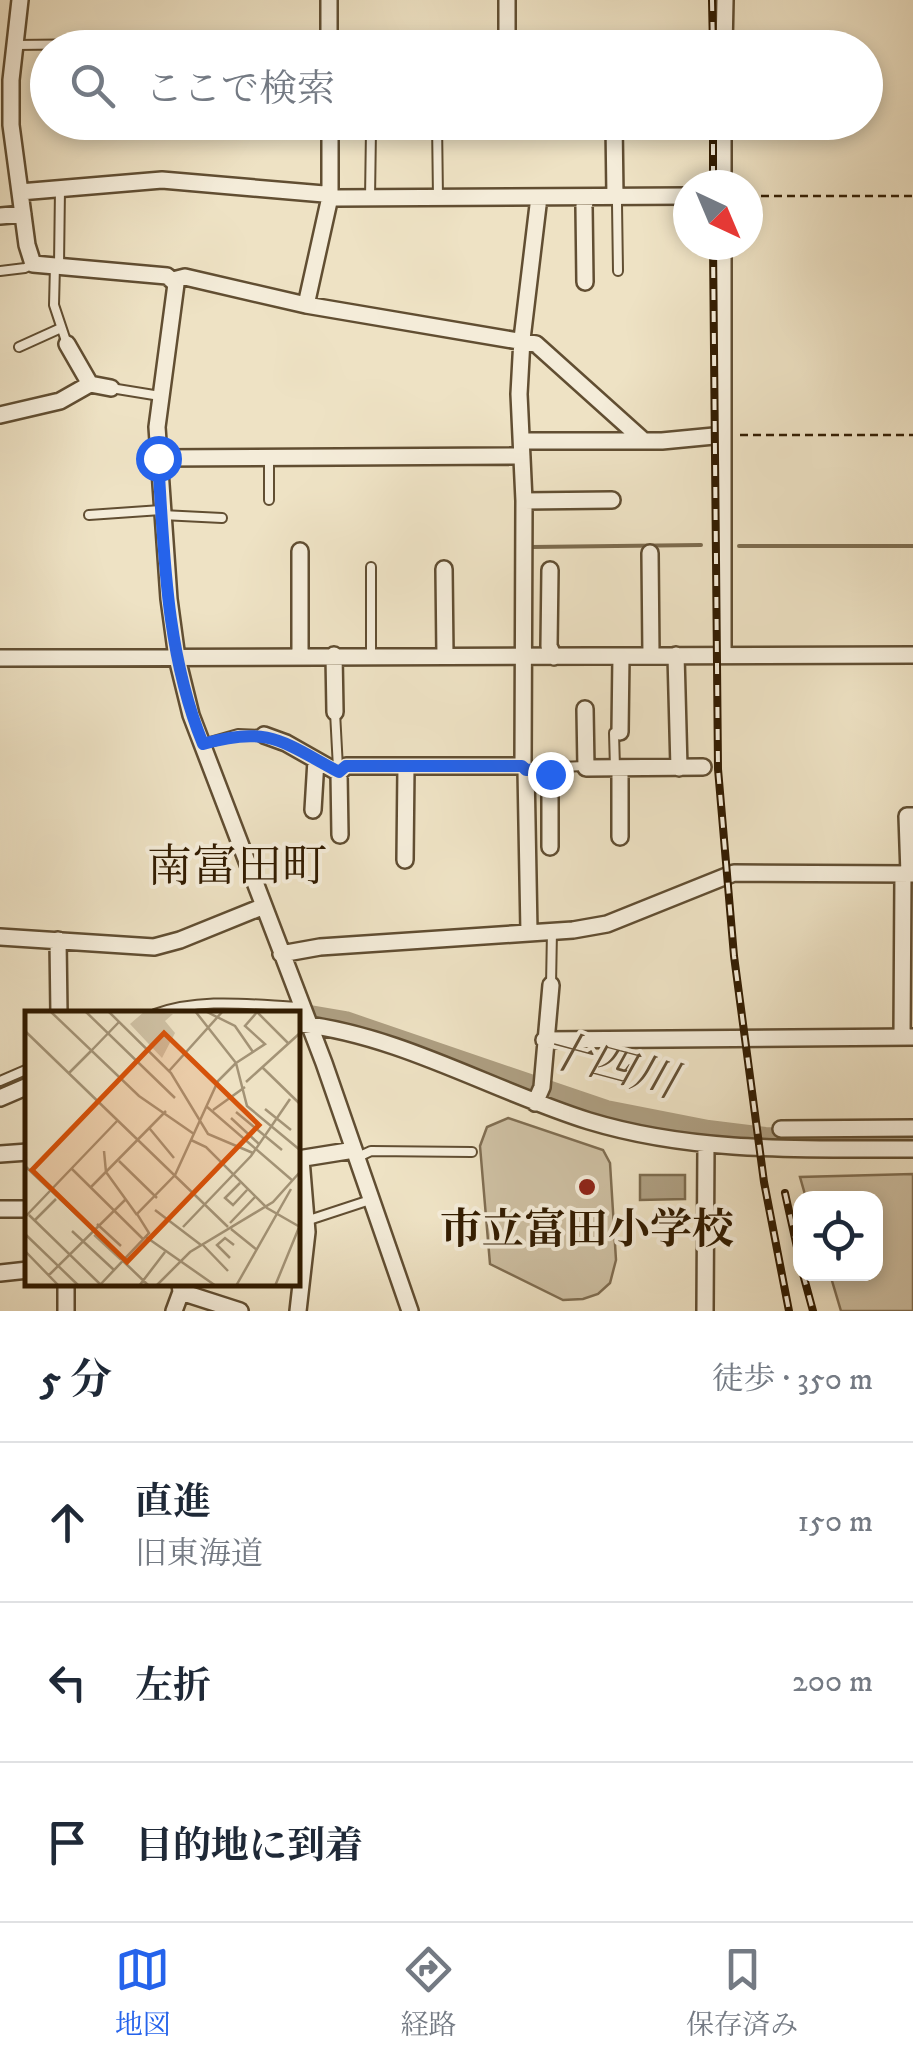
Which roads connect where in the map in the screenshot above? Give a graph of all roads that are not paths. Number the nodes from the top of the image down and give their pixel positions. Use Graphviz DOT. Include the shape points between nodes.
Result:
graph roads {
  1 [pos="20,0"];
  2 [pos="329,0"];
  3 [pos="507,0"];
  4 [pos="725,0"];
  5 [pos="329,30"];
  6 [pos="507,30"];
  7 [pos="724,30"];
  8 [pos="10,42"];
  9 [pos="6,126"];
  10 [pos="330,140"];
  11 [pos="370,140"];
  12 [pos="437,140"];
  13 [pos="615,140"];
  14 [pos="724,140"];
  15 [pos="723,170"];
  16 [pos="60,189"];
  17 [pos="20,192"];
  18 [pos="673,196"];
  19 [pos="330,197"];
  20 [pos="539,197"];
  21 [pos="587,197"];
  22 [pos="617,197"];
  23 [pos="370,198"];
  24 [pos="438,198"];
  25 [pos="23,214"];
  26 [pos="0,216"];
  27 [pos="723,260"];
  28 [pos="33,264"];
  29 [pos="57,265"];
  30 [pos="618,270"];
  31 [pos="0,271"];
  32 [pos="173,280"];
  33 [pos="584,282"];
  34 [pos="306,305"];
  35 [pos="64,336"];
  36 [pos="522,340"];
  37 [pos="20,347"];
  38 [pos="90,384"];
  39 [pos="111,388"];
  40 [pos="160,396"];
  41 [pos="0,414"];
  42 [pos="719,435"];
  43 [pos="644,442"];
  44 [pos="522,448"];
  45 [pos="158,458"];
  46 [pos="269,458"];
  47 [pos="269,500"];
  48 [pos="612,500"];
  49 [pos="524,501"];
  50 [pos="162,512"];
  51 [pos="88,514"];
  52 [pos="222,518"];
  53 [pos="300,551"];
  54 [pos="650,552"];
  55 [pos="370,567"];
  56 [pos="444,569"];
  57 [pos="550,570"];
  58 [pos="723,654"];
  59 [pos="334,655"];
  60 [pos="371,655"];
  61 [pos="651,655"];
  62 [pos="913,655"];
  63 [pos="300,656"];
  64 [pos="445,656"];
  65 [pos="621,656"];
  66 [pos="676,656"];
  67 [pos="523,657"];
  68 [pos="554,657"];
  69 [pos="0,658"];
  70 [pos="176,658"];
  71 [pos="585,709"];
  72 [pos="336,712"];
  73 [pos="620,732"];
  74 [pos="264,736"];
  75 [pos="203,744"];
  76 [pos="316,760"];
  77 [pos="406,766"];
  78 [pos="586,766"];
  79 [pos="704,766"];
  80 [pos="557,767"];
  81 [pos="524,768"];
  82 [pos="618,768"];
  83 [pos="679,768"];
  84 [pos="339,772"];
  85 [pos="313,810"];
  86 [pos="913,816"];
  87 [pos="340,835"];
  88 [pos="620,837"];
  89 [pos="550,847"];
  90 [pos="405,860"];
  91 [pos="908,874"];
  92 [pos="264,906"];
  93 [pos="552,931"];
  94 [pos="529,932"];
  95 [pos="0,937"];
  96 [pos="58,940"];
  97 [pos="281,954"];
  98 [pos="551,984"];
  99 [pos="59,1011"];
  100 [pos="165,1011"];
  101 [pos="259,1011"];
  102 [pos="303,1020"];
  103 [pos="908,1037"];
  104 [pos="544,1040"];
  105 [pos="25,1071"];
  106 [pos="0,1082"];
  107 [pos="25,1087"];
  108 [pos="538,1096"];
  109 [pos="0,1098"];
  110 [pos="913,1128"];
  111 [pos="781,1130"];
  112 [pos="706,1144"];
  113 [pos="913,1149"];
  114 [pos="25,1152"];
  115 [pos="472,1152"];
  116 [pos="356,1153"];
  117 [pos="0,1154"];
  118 [pos="300,1159"];
  119 [pos="300,1168"];
  120 [pos="373,1199"];
  121 [pos="306,1221"];
  122 [pos="25,1270"];
  123 [pos="0,1273"];
  124 [pos="180,1288"];
  125 [pos="174,1311"];
  126 [pos="240,1311"];
  127 [pos="298,1311"];
  128 [pos="410,1311"];
  129 [pos="704,1311"];
  1 -- 8 [label="street"];
  2 -- 5 [label="street"];
  3 -- 6 [label="street"];
  4 -- 7 [label="street"];
  8 -- 9 [label="street"];
  9 -- 17 [label="street"];
  10 -- 19 [label="street"];
  11 -- 23 [label="lane"];
  12 -- 24 [label="lane"];
  13 -- 22 [label="street"];
  14 -- 15 [label="street"];
  16 -- 17 [label="street"];
  16 -- 19 [label="street" via="162,180"];
  16 -- 29 [label="lane"];
  17 -- 25 [label="street"];
  18 -- 22 [label="street"];
  19 -- 23 [label="street"];
  19 -- 34 [label="street"];
  20 -- 21 [label="street"];
  20 -- 24 [label="street"];
  20 -- 36 [label="street"];
  21 -- 22 [label="street"];
  21 -- 33 [label="street"];
  22 -- 30 [label="lane"];
  23 -- 24 [label="street"];
  25 -- 26 [label="street"];
  25 -- 28 [label="street"];
  27 -- 42 [label="street"];
  28 -- 29 [label="street"];
  28 -- 31 [label="lane"];
  29 -- 32 [label="street"];
  29 -- 35 [label="lane" via="54,304"];
  32 -- 34 [label="street" via="185,277"];
  32 -- 40 [label="street"];
  34 -- 36 [label="street"];
  35 -- 37 [label="lane"];
  35 -- 38 [label="street"];
  36 -- 43 [label="street" via="544,349"];
  36 -- 44 [label="street"];
  38 -- 39 [label="street"];
  38 -- 41 [label="street" via="60,401"];
  39 -- 40 [label="lane"];
  40 -- 45 [label="street"];
  42 -- 43 [label="street"];
  42 -- 58 [label="street"];
  43 -- 44 [label="street"];
  44 -- 46 [label="street"];
  44 -- 49 [label="street"];
  45 -- 46 [label="street"];
  45 -- 50 [label="street"];
  46 -- 47 [label="lane"];
  48 -- 49 [label="street"];
  49 -- 67 [label="street"];
  50 -- 51 [label="lane"];
  50 -- 52 [label="lane"];
  50 -- 70 [label="street"];
  53 -- 63 [label="street"];
  54 -- 61 [label="street"];
  55 -- 60 [label="lane"];
  56 -- 64 [label="street"];
  57 -- 68 [label="street"];
  58 -- 62 [label="street"];
  58 -- 66 [label="street"];
  59 -- 60 [label="street"];
  59 -- 63 [label="street"];
  59 -- 72 [label="street"];
  60 -- 64 [label="street"];
  61 -- 65 [label="street"];
  61 -- 66 [label="street"];
  63 -- 70 [label="street"];
  64 -- 67 [label="street"];
  65 -- 68 [label="street"];
  65 -- 73 [label="street"];
  66 -- 83 [label="street"];
  67 -- 68 [label="street"];
  67 -- 81 [label="street"];
  69 -- 70 [label="street"];
  70 -- 75 [label="street"];
  71 -- 78 [label="street"];
  72 -- 84 [label="lane"];
  73 -- 82 [label="lane" via="614,733"];
  74 -- 75 [label="lane" via="238,734"];
  74 -- 76 [label="street"];
  75 -- 92 [label="street"];
  76 -- 84 [label="street"];
  76 -- 85 [label="street"];
  77 -- 81 [label="street"];
  77 -- 84 [label="street" via="346,766"];
  77 -- 90 [label="street"];
  78 -- 80 [label="lane"];
  78 -- 82 [label="street"];
  79 -- 83 [label="street"];
  80 -- 81 [label="street"];
  80 -- 89 [label="street" via="550,774"];
  81 -- 94 [label="street"];
  82 -- 83 [label="street"];
  82 -- 88 [label="street"];
  84 -- 87 [label="street"];
  86 -- 91 [label="street" via="907,816"];
  91 -- 93 [label="street" via="734,873 607,924"];
  91 -- 103 [label="street"];
  92 -- 96 [label="street" via="166,945"];
  92 -- 97 [label="street"];
  93 -- 94 [label="street"];
  93 -- 98 [label="lane"];
  94 -- 97 [label="street"];
  95 -- 96 [label="street"];
  96 -- 99 [label="street"];
  97 -- 102 [label="street"];
  98 -- 104 [label="street"];
  100 -- 101 [label="lane" via="224,1004"];
  102 -- 108 [label="street"];
  102 -- 116 [label="street"];
  103 -- 104 [label="street"];
  104 -- 108 [label="street"];
  105 -- 106 [label="lane"];
  107 -- 109 [label="street"];
  108 -- 112 [label="street" via="612,1127"];
  110 -- 111 [label="street"];
  112 -- 113 [label="street"];
  112 -- 129 [label="street"];
  114 -- 117 [label="street"];
  115 -- 116 [label="lane"];
  116 -- 118 [label="street"];
  116 -- 120 [label="street"];
  119 -- 121 [label="street"];
  120 -- 121 [label="lane"];
  120 -- 128 [label="street"];
  121 -- 127 [label="street"];
  122 -- 123 [label="street"];
  124 -- 125 [label="street"];
  124 -- 126 [label="street"];
}
